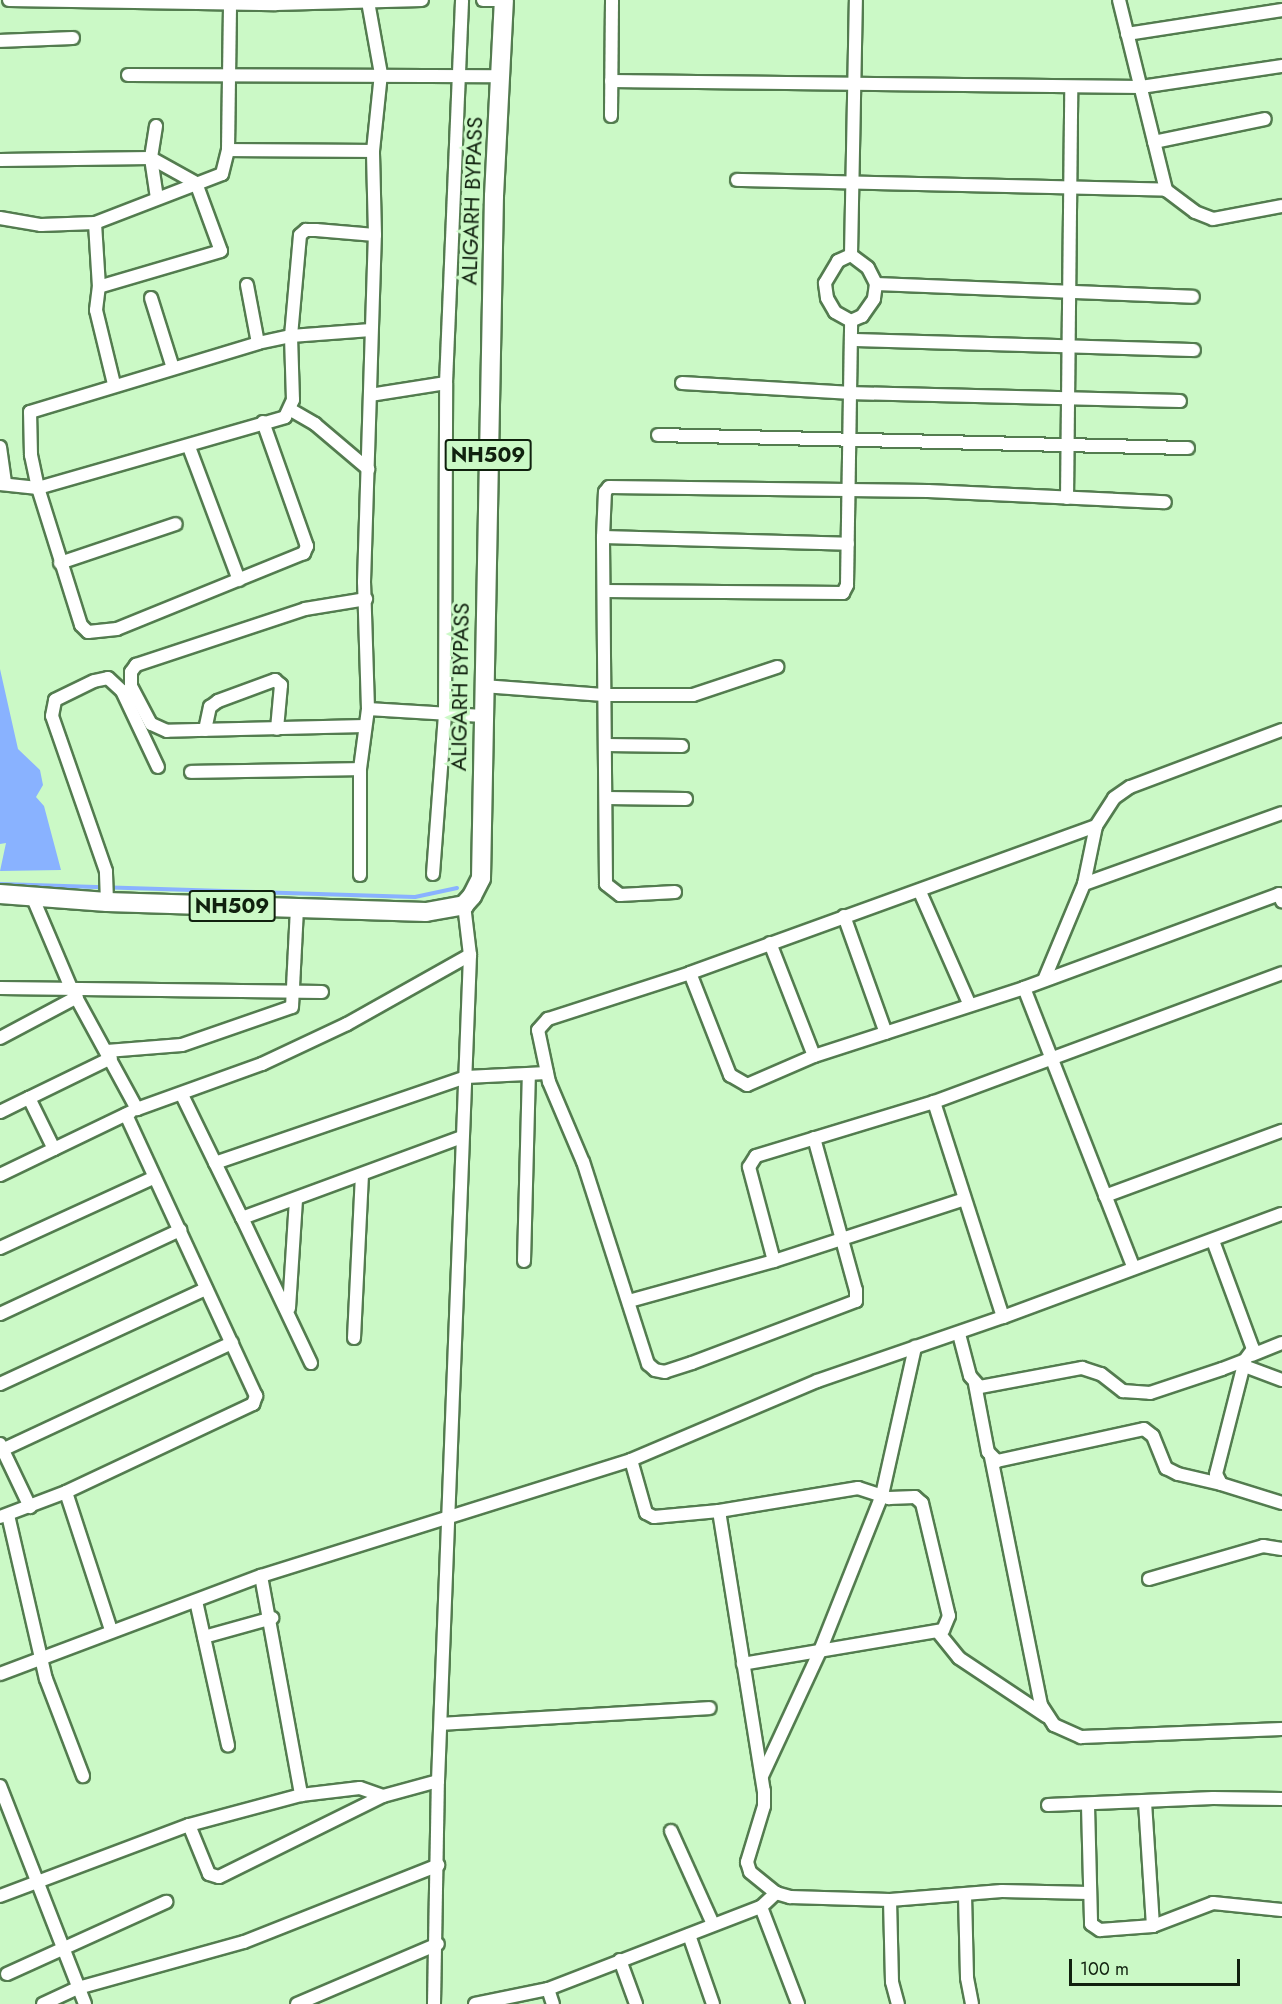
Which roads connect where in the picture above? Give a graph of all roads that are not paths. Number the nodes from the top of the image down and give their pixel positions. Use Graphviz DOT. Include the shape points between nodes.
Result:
graph roads {
  1 [pos="9,0"];
  2 [pos="422,0"];
  3 [pos="462,0"];
  4 [pos="483,0"];
  5 [pos="504,0"];
  6 [pos="612,0"];
  7 [pos="855,0"];
  8 [pos="1119,0"];
  9 [pos="1257,0"];
  10 [pos="230,1"];
  11 [pos="491,1"];
  12 [pos="368,2"];
  13 [pos="1282,10"];
  14 [pos="1256,15"];
  15 [pos="1127,34"];
  16 [pos="73,39"];
  17 [pos="0,41"];
  18 [pos="1282,66"];
  19 [pos="461,73"];
  20 [pos="229,74"];
  21 [pos="381,74"];
  22 [pos="128,75"];
  23 [pos="496,75"];
  24 [pos="610,81"];
  25 [pos="853,83"];
  26 [pos="1141,87"];
  27 [pos="1071,88"];
  28 [pos="611,116"];
  29 [pos="1265,119"];
  30 [pos="156,126"];
  31 [pos="1154,142"];
  32 [pos="228,150"];
  33 [pos="373,151"];
  34 [pos="151,158"];
  35 [pos="0,160"];
  36 [pos="737,180"];
  37 [pos="853,182"];
  38 [pos="196,183"];
  39 [pos="1069,189"];
  40 [pos="1166,190"];
  41 [pos="158,198"];
  42 [pos="1282,206"];
  43 [pos="0,218"];
  44 [pos="95,223"];
  45 [pos="375,235"];
  46 [pos="851,255"];
  47 [pos="247,285"];
  48 [pos="876,285"];
  49 [pos="99,287"];
  50 [pos="1069,294"];
  51 [pos="1193,297"];
  52 [pos="151,298"];
  53 [pos="851,321"];
  54 [pos="371,330"];
  55 [pos="291,336"];
  56 [pos="853,340"];
  57 [pos="258,343"];
  58 [pos="1067,344"];
  59 [pos="1194,350"];
  60 [pos="172,368"];
  61 [pos="682,382"];
  62 [pos="446,383"];
  63 [pos="114,384"];
  64 [pos="848,393"];
  65 [pos="370,395"];
  66 [pos="1066,396"];
  67 [pos="1180,401"];
  68 [pos="291,410"];
  69 [pos="263,422"];
  70 [pos="658,435"];
  71 [pos="849,439"];
  72 [pos="1066,444"];
  73 [pos="0,447"];
  74 [pos="189,447"];
  75 [pos="1188,448"];
  76 [pos="368,469"];
  77 [pos="2,484"];
  78 [pos="38,488"];
  79 [pos="848,491"];
  80 [pos="1067,498"];
  81 [pos="1165,502"];
  82 [pos="176,524"];
  83 [pos="603,537"];
  84 [pos="848,544"];
  85 [pos="60,563"];
  86 [pos="239,580"];
  87 [pos="605,591"];
  88 [pos="366,599"];
  89 [pos="777,667"];
  90 [pos="483,686"];
  91 [pos="604,695"];
  92 [pos="368,709"];
  93 [pos="445,714"];
  94 [pos="477,716"];
  95 [pos="365,726"];
  96 [pos="278,729"];
  97 [pos="205,730"];
  98 [pos="1282,730"];
  99 [pos="606,746"];
  100 [pos="682,746"];
  101 [pos="158,767"];
  102 [pos="360,769"];
  103 [pos="191,772"];
  104 [pos="606,798"];
  105 [pos="686,799"];
  106 [pos="1282,813"];
  107 [pos="1096,826"];
  108 [pos="433,874"];
  109 [pos="360,875"];
  110 [pos="1084,884"];
  111 [pos="675,892"];
  112 [pos="920,892"];
  113 [pos="0,894"];
  114 [pos="32,896"];
  115 [pos="1281,896"];
  116 [pos="108,899"];
  117 [pos="464,904"];
  118 [pos="297,909"];
  119 [pos="844,916"];
  120 [pos="770,943"];
  121 [pos="470,955"];
  122 [pos="690,973"];
  123 [pos="1282,973"];
  124 [pos="1044,981"];
  125 [pos="0,988"];
  126 [pos="1024,988"];
  127 [pos="74,992"];
  128 [pos="296,992"];
  129 [pos="322,992"];
  130 [pos="969,1003"];
  131 [pos="885,1034"];
  132 [pos="0,1038"];
  133 [pos="109,1055"];
  134 [pos="814,1056"];
  135 [pos="1049,1060"];
  136 [pos="548,1073"];
  137 [pos="529,1074"];
  138 [pos="466,1077"];
  139 [pos="182,1095"];
  140 [pos="29,1098"];
  141 [pos="934,1102"];
  142 [pos="137,1109"];
  143 [pos="0,1112"];
  144 [pos="126,1115"];
  145 [pos="1282,1131"];
  146 [pos="462,1137"];
  147 [pos="814,1138"];
  148 [pos="54,1149"];
  149 [pos="215,1163"];
  150 [pos="0,1175"];
  151 [pos="362,1175"];
  152 [pos="155,1177"];
  153 [pos="1106,1196"];
  154 [pos="296,1198"];
  155 [pos="962,1200"];
  156 [pos="1282,1214"];
  157 [pos="242,1218"];
  158 [pos="180,1230"];
  159 [pos="839,1238"];
  160 [pos="1213,1241"];
  161 [pos="0,1248"];
  162 [pos="524,1261"];
  163 [pos="774,1261"];
  164 [pos="1132,1266"];
  165 [pos="206,1289"];
  166 [pos="629,1301"];
  167 [pos="289,1311"];
  168 [pos="0,1314"];
  169 [pos="1002,1317"];
  170 [pos="959,1334"];
  171 [pos="354,1338"];
  172 [pos="232,1343"];
  173 [pos="1282,1343"];
  174 [pos="915,1347"];
  175 [pos="1252,1355"];
  176 [pos="310,1363"];
  177 [pos="1240,1366"];
  178 [pos="1282,1380"];
  179 [pos="0,1384"];
  180 [pos="975,1384"];
  181 [pos="1,1448"];
  182 [pos="991,1457"];
  183 [pos="631,1460"];
  184 [pos="1221,1484"];
  185 [pos="66,1492"];
  186 [pos="882,1495"];
  187 [pos="1282,1503"];
  188 [pos="30,1507"];
  189 [pos="719,1511"];
  190 [pos="4,1516"];
  191 [pos="451,1516"];
  192 [pos="1282,1549"];
  193 [pos="261,1576"];
  194 [pos="1149,1579"];
  195 [pos="196,1601"];
  196 [pos="272,1618"];
  197 [pos="111,1630"];
  198 [pos="938,1632"];
  199 [pos="204,1637"];
  200 [pos="820,1652"];
  201 [pos="42,1656"];
  202 [pos="743,1664"];
  203 [pos="0,1674"];
  204 [pos="710,1708"];
  205 [pos="1046,1716"];
  206 [pos="441,1724"];
  207 [pos="1282,1729"];
  208 [pos="228,1745"];
  209 [pos="83,1776"];
  210 [pos="762,1777"];
  211 [pos="438,1781"];
  212 [pos="0,1786"];
  213 [pos="300,1796"];
  214 [pos="383,1796"];
  215 [pos="1282,1799"];
  216 [pos="1144,1803"];
  217 [pos="1048,1805"];
  218 [pos="1088,1806"];
  219 [pos="189,1825"];
  220 [pos="671,1831"];
  221 [pos="438,1865"];
  222 [pos="38,1884"];
  223 [pos="776,1893"];
  224 [pos="1089,1893"];
  225 [pos="964,1895"];
  226 [pos="0,1896"];
  227 [pos="890,1900"];
  228 [pos="166,1902"];
  229 [pos="761,1906"];
  230 [pos="1282,1910"];
  231 [pos="713,1924"];
  232 [pos="1153,1926"];
  233 [pos="689,1935"];
  234 [pos="438,1944"];
  235 [pos="63,1951"];
  236 [pos="620,1960"];
  237 [pos="7,1974"];
  238 [pos="78,1988"];
  239 [pos="548,1989"];
  240 [pos="43,2004"];
  241 [pos="85,2004"];
  242 [pos="297,2004"];
  243 [pos="434,2004"];
  244 [pos="475,2004"];
  245 [pos="553,2004"];
  246 [pos="636,2004"];
  247 [pos="713,2004"];
  248 [pos="798,2004"];
  249 [pos="898,2004"];
  250 [pos="972,2004"];
  1 -- 10 [label="street"];
  2 -- 12 [label="street"];
  3 -- 19 [label="street"];
  4 -- 11 [label="street"];
  5 -- 11 [label="street"];
  5 -- 23 [label="highway, ALIGARH BYPASS / NH509"];
  6 -- 24 [label="street"];
  7 -- 25 [label="street"];
  8 -- 15 [label="street"];
  9 -- 14 [label="street"];
  10 -- 12 [label="street"];
  10 -- 20 [label="street"];
  12 -- 21 [label="street"];
  13 -- 14 [label="street"];
  14 -- 15 [label="street"];
  15 -- 26 [label="street"];
  16 -- 17 [label="street"];
  18 -- 26 [label="street"];
  19 -- 21 [label="street"];
  19 -- 23 [label="street"];
  19 -- 62 [label="street"];
  20 -- 21 [label="street"];
  20 -- 22 [label="street"];
  20 -- 32 [label="street"];
  21 -- 33 [label="street"];
  23 -- 90 [label="highway, ALIGARH BYPASS / NH509"];
  24 -- 25 [label="street"];
  24 -- 28 [label="street"];
  25 -- 27 [label="street"];
  25 -- 37 [label="street"];
  26 -- 27 [label="street"];
  26 -- 31 [label="street"];
  27 -- 39 [label="street"];
  29 -- 31 [label="street"];
  30 -- 34 [label="street"];
  31 -- 40 [label="street"];
  32 -- 33 [label="street"];
  32 -- 38 [label="street" via="222,174"];
  33 -- 45 [label="street"];
  34 -- 35 [label="street"];
  34 -- 38 [label="street"];
  34 -- 41 [label="street"];
  36 -- 37 [label="street"];
  37 -- 39 [label="street"];
  37 -- 46 [label="street"];
  38 -- 41 [label="street"];
  38 -- 49 [label="street" via="220,251"];
  39 -- 40 [label="street"];
  39 -- 50 [label="street"];
  40 -- 42 [label="street" via="1195,212 1213,219"];
  41 -- 44 [label="street"];
  43 -- 44 [label="street" via="41,225"];
  44 -- 49 [label="street"];
  45 -- 54 [label="street"];
  45 -- 55 [label="street" via="306,230 300,235"];
  46 -- 48 [label="street" via="868,268"];
  46 -- 53 [label="street" via="838,261 825,283 835,312"];
  47 -- 57 [label="street"];
  48 -- 50 [label="street"];
  48 -- 53 [label="street" via="874,299 862,316"];
  49 -- 63 [label="street" via="96,310"];
  50 -- 51 [label="street"];
  50 -- 58 [label="street"];
  52 -- 60 [label="street"];
  53 -- 56 [label="street"];
  54 -- 55 [label="street"];
  54 -- 65 [label="street"];
  55 -- 57 [label="street"];
  55 -- 68 [label="street"];
  56 -- 58 [label="street"];
  56 -- 64 [label="street"];
  57 -- 60 [label="street"];
  58 -- 59 [label="street"];
  58 -- 66 [label="street"];
  60 -- 63 [label="street"];
  61 -- 64 [label="street"];
  62 -- 65 [label="street"];
  62 -- 93 [label="street"];
  63 -- 78 [label="street" via="30,412 31,455"];
  64 -- 66 [label="street"];
  64 -- 71 [label="street"];
  65 -- 76 [label="street"];
  66 -- 67 [label="street"];
  66 -- 72 [label="street"];
  68 -- 69 [label="street" via="285,417"];
  68 -- 76 [label="street" via="315,424"];
  69 -- 74 [label="street"];
  69 -- 86 [label="street" via="307,546 299,557"];
  70 -- 71 [label="street"];
  71 -- 72 [label="street"];
  71 -- 79 [label="street"];
  72 -- 75 [label="street"];
  72 -- 80 [label="street"];
  73 -- 77 [label="street"];
  74 -- 78 [label="street"];
  74 -- 86 [label="street"];
  76 -- 88 [label="street"];
  77 -- 78 [label="street"];
  78 -- 85 [label="street"];
  79 -- 80 [label="street"];
  79 -- 83 [label="street" via="613,485 605,492"];
  79 -- 84 [label="street"];
  80 -- 81 [label="street"];
  82 -- 85 [label="street"];
  83 -- 84 [label="street"];
  83 -- 87 [label="street"];
  84 -- 87 [label="street" via="847,585 835,595"];
  85 -- 86 [label="street" via="81,625 88,633 117,629"];
  87 -- 91 [label="street"];
  88 -- 92 [label="street"];
  88 -- 97 [label="street" via="305,609 136,665 131,672 131,686 151,724 167,731"];
  89 -- 91 [label="street" via="693,695"];
  90 -- 91 [label="street"];
  90 -- 94 [label="highway, ALIGARH BYPASS / NH509"];
  91 -- 99 [label="street"];
  92 -- 93 [label="street"];
  92 -- 95 [label="street"];
  93 -- 94 [label="street"];
  93 -- 108 [label="street"];
  94 -- 117 [label="highway, ALIGARH BYPASS / NH509" via="481,878"];
  95 -- 96 [label="street"];
  95 -- 102 [label="street"];
  96 -- 97 [label="street"];
  96 -- 97 [label="street" via="281,686 275,680 218,701 210,707"];
  98 -- 107 [label="street" via="1130,788 1114,798"];
  99 -- 100 [label="street"];
  99 -- 104 [label="street"];
  101 -- 116 [label="street" via="123,691 108,678 55,700 52,716 108,880"];
  102 -- 103 [label="street"];
  102 -- 109 [label="street"];
  104 -- 105 [label="street"];
  104 -- 111 [label="street" via="606,884 611,891 620,895"];
  106 -- 110 [label="street"];
  107 -- 110 [label="street"];
  107 -- 112 [label="street" via="997,859"];
  110 -- 124 [label="street"];
  112 -- 119 [label="street"];
  112 -- 130 [label="street"];
  113 -- 114 [label="highway, NH509"];
  114 -- 116 [label="highway, NH509"];
  114 -- 127 [label="street"];
  115 -- 124 [label="street"];
  116 -- 118 [label="highway, NH509"];
  117 -- 118 [label="highway, NH509" via="426,912"];
  117 -- 121 [label="street"];
  118 -- 128 [label="street"];
  119 -- 120 [label="street"];
  119 -- 131 [label="street"];
  120 -- 122 [label="street"];
  120 -- 134 [label="street"];
  121 -- 138 [label="street"];
  121 -- 139 [label="street" via="347,1024"];
  122 -- 134 [label="street" via="730,1075 740,1084"];
  122 -- 136 [label="street" via="543,1023 538,1030"];
  123 -- 135 [label="street"];
  124 -- 126 [label="street"];
  125 -- 127 [label="street"];
  126 -- 130 [label="street"];
  126 -- 135 [label="street"];
  127 -- 128 [label="street"];
  127 -- 132 [label="street"];
  127 -- 133 [label="street"];
  128 -- 129 [label="street"];
  128 -- 133 [label="street" via="292,1007 182,1046"];
  130 -- 131 [label="street"];
  131 -- 134 [label="street"];
  133 -- 140 [label="street"];
  133 -- 142 [label="street"];
  135 -- 141 [label="street"];
  135 -- 153 [label="street"];
  136 -- 137 [label="street"];
  136 -- 166 [label="street" via="583,1162"];
  137 -- 138 [label="street"];
  137 -- 162 [label="street"];
  138 -- 146 [label="street"];
  138 -- 149 [label="street"];
  139 -- 142 [label="street"];
  139 -- 149 [label="street"];
  140 -- 143 [label="street"];
  140 -- 148 [label="street"];
  141 -- 147 [label="street"];
  141 -- 155 [label="street"];
  142 -- 144 [label="street"];
  144 -- 148 [label="street"];
  144 -- 152 [label="street"];
  145 -- 153 [label="street"];
  146 -- 151 [label="street"];
  146 -- 191 [label="street"];
  147 -- 159 [label="street"];
  147 -- 163 [label="street" via="756,1156 750,1164"];
  148 -- 150 [label="street"];
  149 -- 157 [label="street"];
  151 -- 154 [label="street"];
  151 -- 171 [label="street"];
  152 -- 158 [label="street"];
  152 -- 161 [label="street"];
  153 -- 164 [label="street"];
  154 -- 157 [label="street"];
  154 -- 167 [label="street"];
  155 -- 159 [label="street"];
  155 -- 169 [label="street"];
  156 -- 160 [label="street"];
  157 -- 167 [label="street"];
  158 -- 165 [label="street"];
  158 -- 168 [label="street"];
  159 -- 163 [label="street"];
  159 -- 166 [label="street" via="856,1290 856,1300 850,1305 665,1371 655,1371 648,1364"];
  160 -- 164 [label="street"];
  160 -- 175 [label="street" via="1252,1345"];
  163 -- 166 [label="street"];
  164 -- 169 [label="street"];
  165 -- 172 [label="street"];
  165 -- 179 [label="street"];
  167 -- 176 [label="street"];
  169 -- 170 [label="street"];
  170 -- 174 [label="street"];
  170 -- 180 [label="street"];
  172 -- 181 [label="street"];
  172 -- 185 [label="street" via="256,1396 253,1404"];
  173 -- 175 [label="street"];
  174 -- 183 [label="street" via="817,1381"];
  174 -- 186 [label="street"];
  175 -- 177 [label="street"];
  177 -- 178 [label="street"];
  177 -- 180 [label="street" via="1150,1393 1123,1391 1101,1374 1082,1368 988,1388"];
  177 -- 184 [label="street" via="1216,1474"];
  180 -- 182 [label="street"];
  181 -- 188 [label="street"];
  182 -- 184 [label="street" via="1004,1461 1144,1429 1153,1436 1166,1468"];
  182 -- 205 [label="street"];
  183 -- 189 [label="street" via="650,1516"];
  183 -- 191 [label="street"];
  184 -- 187 [label="street"];
  185 -- 188 [label="street"];
  185 -- 197 [label="street"];
  186 -- 189 [label="street" via="858,1488"];
  186 -- 198 [label="street" via="911,1496 922,1503 949,1616 946,1627"];
  186 -- 200 [label="street"];
  188 -- 190 [label="street"];
  189 -- 202 [label="street"];
  190 -- 201 [label="street"];
  191 -- 193 [label="street"];
  191 -- 206 [label="street"];
  192 -- 194 [label="street" via="1263,1546"];
  193 -- 195 [label="street"];
  193 -- 196 [label="street"];
  195 -- 197 [label="street"];
  195 -- 199 [label="street"];
  196 -- 199 [label="street"];
  196 -- 213 [label="street"];
  197 -- 201 [label="street"];
  198 -- 200 [label="street"];
  198 -- 205 [label="street" via="959,1658"];
  199 -- 208 [label="street"];
  200 -- 202 [label="street"];
  200 -- 210 [label="street"];
  201 -- 203 [label="street"];
  201 -- 209 [label="street" via="46,1678"];
  202 -- 210 [label="street"];
  204 -- 206 [label="street"];
  205 -- 207 [label="street" via="1054,1725 1081,1737"];
  206 -- 211 [label="street"];
  210 -- 223 [label="street" via="764,1806 747,1862 750,1872"];
  211 -- 214 [label="street"];
  211 -- 221 [label="street"];
  212 -- 222 [label="street"];
  213 -- 214 [label="street" via="360,1788"];
  213 -- 219 [label="street"];
  214 -- 219 [label="street" via="219,1876 209,1874"];
  215 -- 216 [label="street"];
  216 -- 218 [label="street"];
  216 -- 232 [label="street"];
  217 -- 218 [label="street"];
  218 -- 224 [label="street"];
  219 -- 222 [label="street"];
  220 -- 231 [label="street"];
  221 -- 234 [label="street"];
  221 -- 238 [label="street" via="244,1942"];
  222 -- 226 [label="street"];
  222 -- 235 [label="street"];
  223 -- 227 [label="street"];
  223 -- 229 [label="street"];
  224 -- 225 [label="street"];
  224 -- 232 [label="street" via="1094,1927"];
  225 -- 227 [label="street"];
  225 -- 250 [label="street" via="967,1978"];
  227 -- 249 [label="street" via="892,1982"];
  228 -- 235 [label="street"];
  229 -- 231 [label="street"];
  229 -- 248 [label="street"];
  230 -- 232 [label="street" via="1213,1903"];
  231 -- 233 [label="street"];
  233 -- 236 [label="street"];
  233 -- 247 [label="street"];
  234 -- 242 [label="street"];
  234 -- 243 [label="street"];
  235 -- 237 [label="street"];
  235 -- 238 [label="street"];
  236 -- 239 [label="street"];
  236 -- 246 [label="street"];
  238 -- 240 [label="street"];
  238 -- 241 [label="street"];
  239 -- 244 [label="street"];
  239 -- 245 [label="street"];
}
